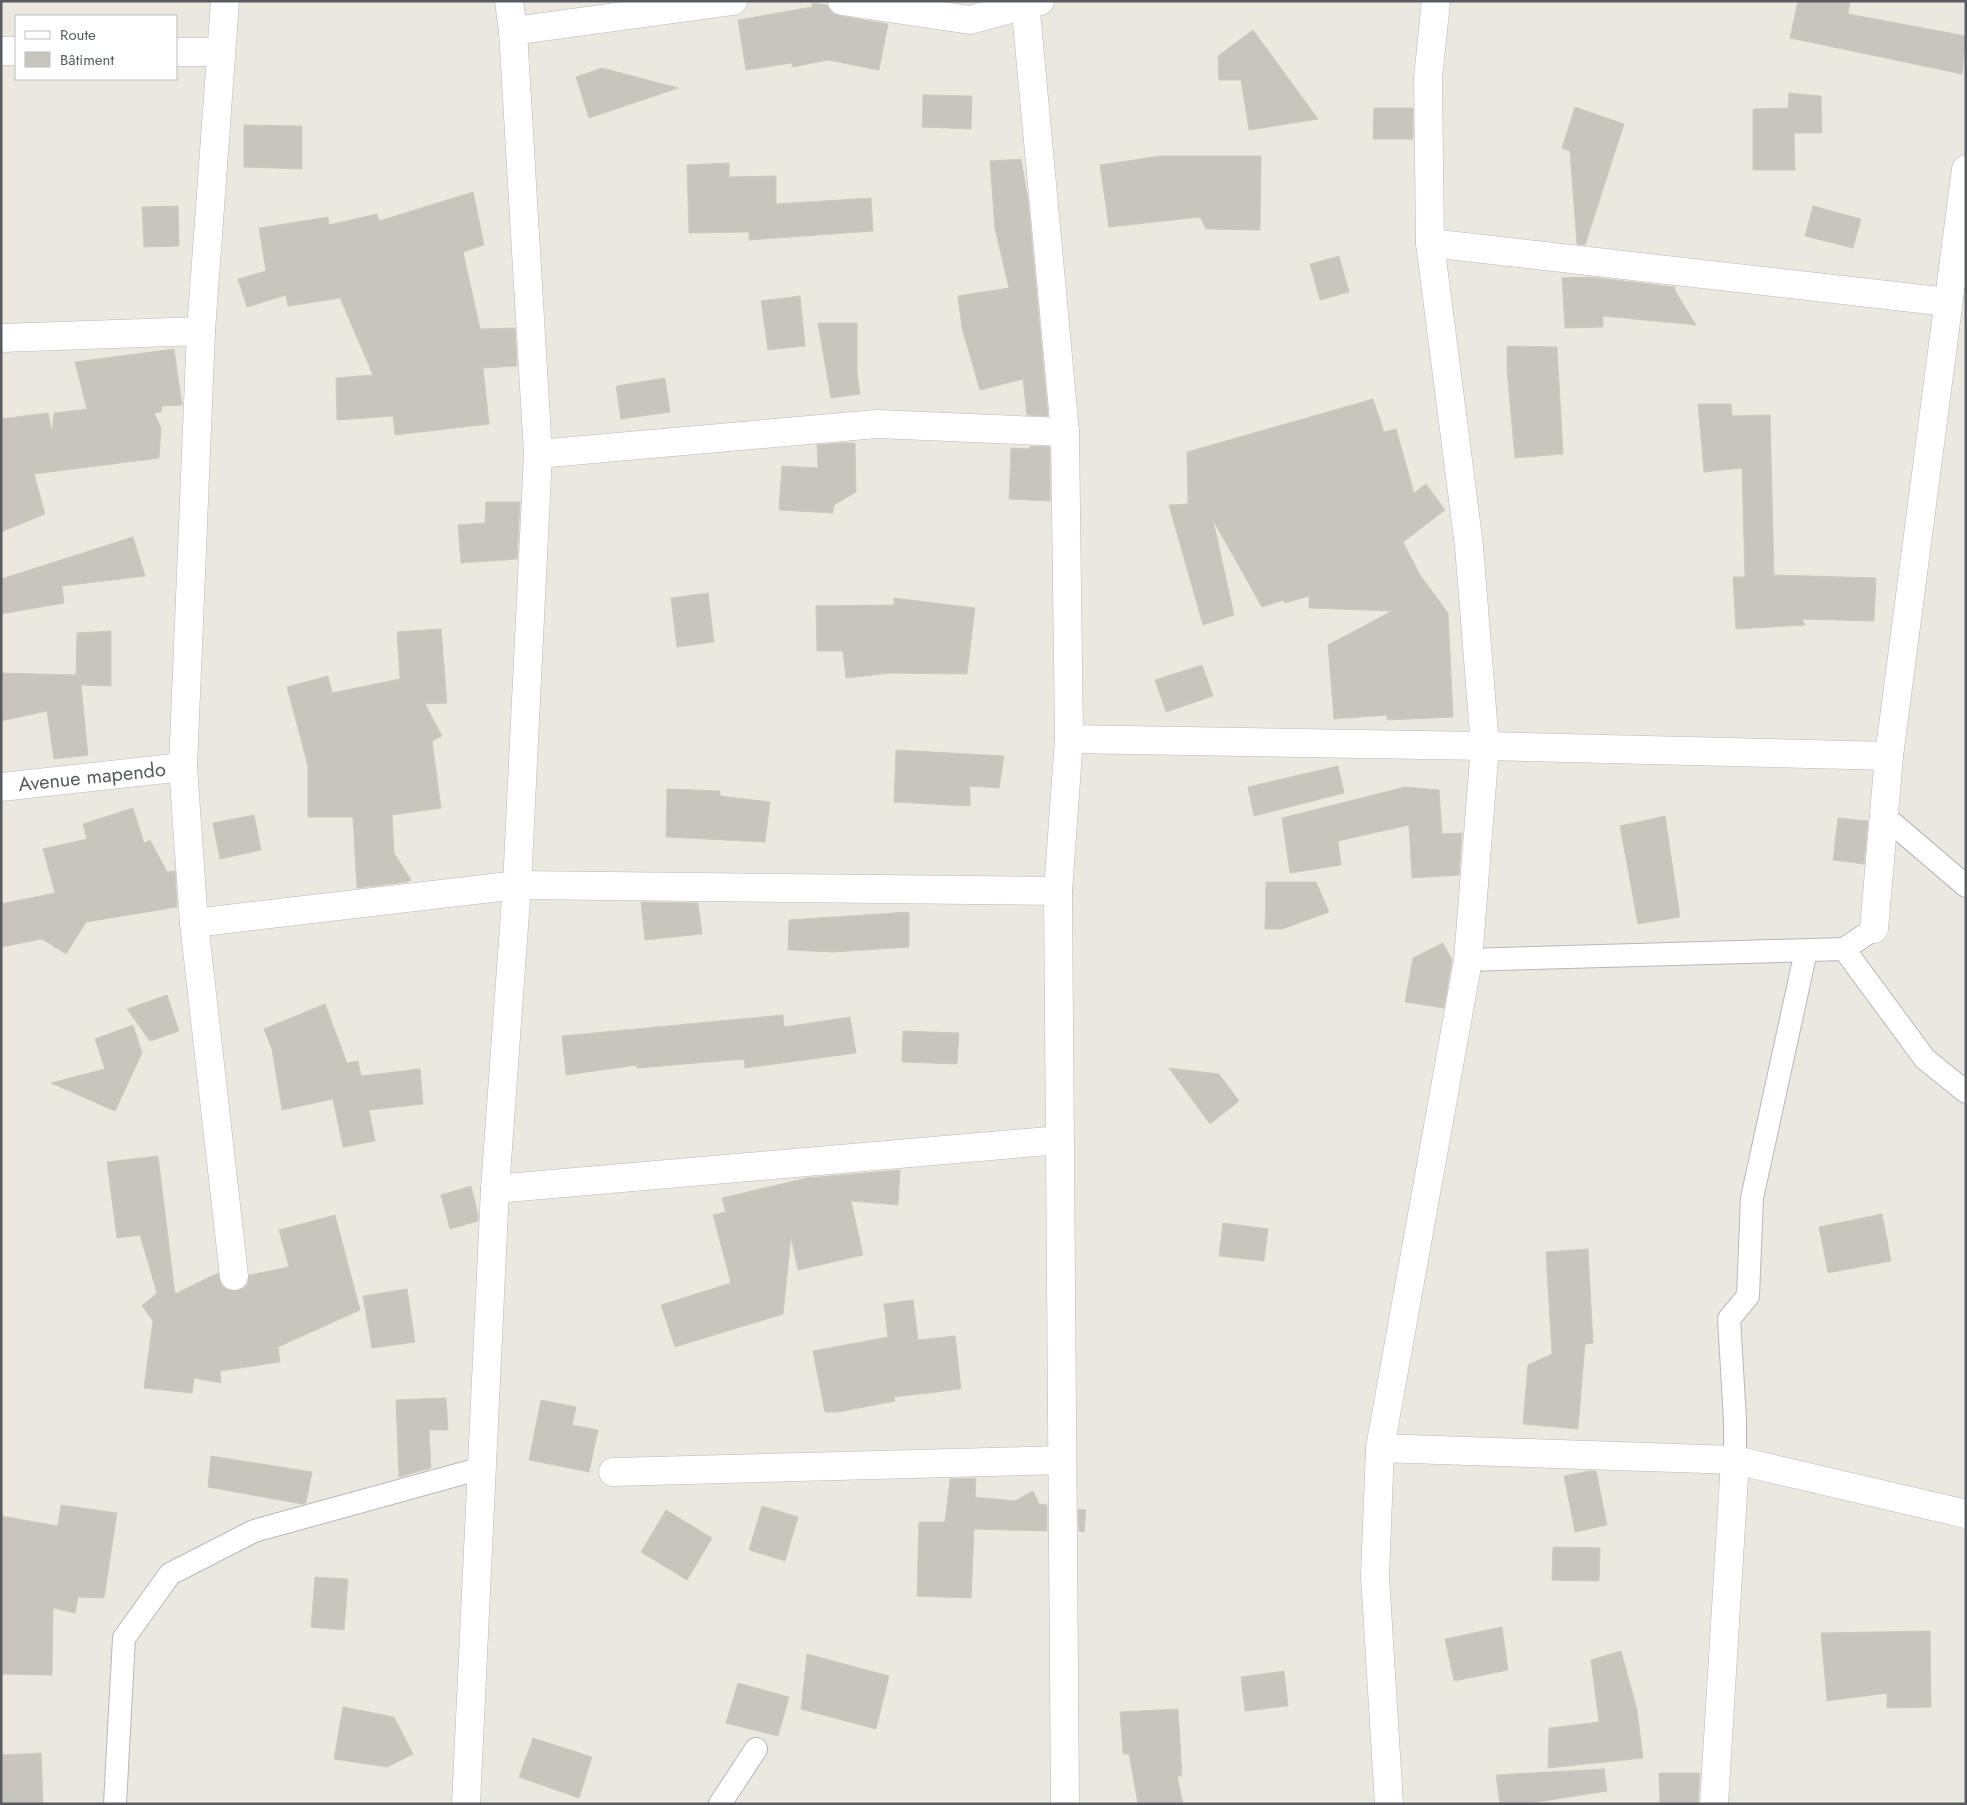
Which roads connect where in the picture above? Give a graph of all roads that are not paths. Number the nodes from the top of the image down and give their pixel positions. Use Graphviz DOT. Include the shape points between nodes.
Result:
graph roads {
  1 [pos="224,1"];
  2 [pos="509,1"];
  3 [pos="733,1"];
  4 [pos="842,1"];
  5 [pos="1436,1"];
  6 [pos="1030,2"];
  7 [pos="639,8"];
  8 [pos="513,31"];
  9 [pos="1,51"];
  10 [pos="15,51"];
  11 [pos="178,52"];
  12 [pos="220,52"];
  13 [pos="1966,169"];
  14 [pos="1430,243"];
  15 [pos="1948,302"];
  16 [pos="201,331"];
  17 [pos="1,338"];
  18 [pos="1065,432"];
  19 [pos="538,454"];
  20 [pos="1069,739"];
  21 [pos="1485,746"];
  22 [pos="1889,756"];
  23 [pos="183,767"];
  24 [pos="1,787"];
  25 [pos="1884,816"];
  26 [pos="517,884"];
  27 [pos="1966,886"];
  28 [pos="1058,891"];
  29 [pos="194,923"];
  30 [pos="1874,928"];
  31 [pos="1844,950"];
  32 [pos="1806,951"];
  33 [pos="1468,960"];
  34 [pos="1966,1092"];
  35 [pos="1060,1140"];
  36 [pos="495,1189"];
  37 [pos="234,1276"];
  38 [pos="1380,1448"];
  39 [pos="1062,1460"];
  40 [pos="1735,1460"];
  41 [pos="482,1468"];
  42 [pos="613,1472"];
  43 [pos="1966,1514"];
  44 [pos="756,1749"];
  45 [pos="115,1804"];
  46 [pos="466,1804"];
  47 [pos="720,1804"];
  48 [pos="1065,1804"];
  49 [pos="1389,1804"];
  50 [pos="1714,1804"];
  1 -- 12 [label="street"];
  2 -- 8 [label="street"];
  3 -- 7 [label="street"];
  4 -- 6 [label="street" via="970,20"];
  5 -- 14 [label="street" via="1428,78"];
  6 -- 18 [label="street"];
  7 -- 8 [label="street"];
  8 -- 19 [label="street"];
  9 -- 10 [label="street"];
  11 -- 12 [label="street"];
  12 -- 16 [label="street"];
  13 -- 15 [label="street"];
  14 -- 15 [label="street"];
  14 -- 21 [label="street" via="1469,546"];
  15 -- 22 [label="street"];
  16 -- 17 [label="street"];
  16 -- 23 [label="street"];
  18 -- 19 [label="street" via="877,424"];
  18 -- 20 [label="street"];
  19 -- 26 [label="street"];
  20 -- 21 [label="street"];
  20 -- 28 [label="street"];
  21 -- 22 [label="street"];
  21 -- 33 [label="street"];
  22 -- 25 [label="street"];
  23 -- 24 [label="street, Avenue mapendo"];
  23 -- 29 [label="street"];
  25 -- 27 [label="lane"];
  25 -- 30 [label="street"];
  26 -- 28 [label="street"];
  26 -- 29 [label="street"];
  26 -- 36 [label="street"];
  28 -- 35 [label="street"];
  29 -- 37 [label="street"];
  30 -- 31 [label="lane"];
  31 -- 32 [label="lane"];
  31 -- 34 [label="lane" via="1925,1059"];
  32 -- 33 [label="lane"];
  32 -- 40 [label="lane" via="1752,1198 1748,1296 1729,1319"];
  33 -- 38 [label="street"];
  35 -- 36 [label="street"];
  35 -- 39 [label="street"];
  36 -- 41 [label="street"];
  38 -- 40 [label="street"];
  38 -- 49 [label="street" via="1376,1576"];
  39 -- 42 [label="street"];
  39 -- 48 [label="street"];
  40 -- 43 [label="street"];
  40 -- 50 [label="street"];
  41 -- 45 [label="lane" via="254,1531 170,1574 124,1638"];
  41 -- 46 [label="street"];
  44 -- 47 [label="lane"];
}
